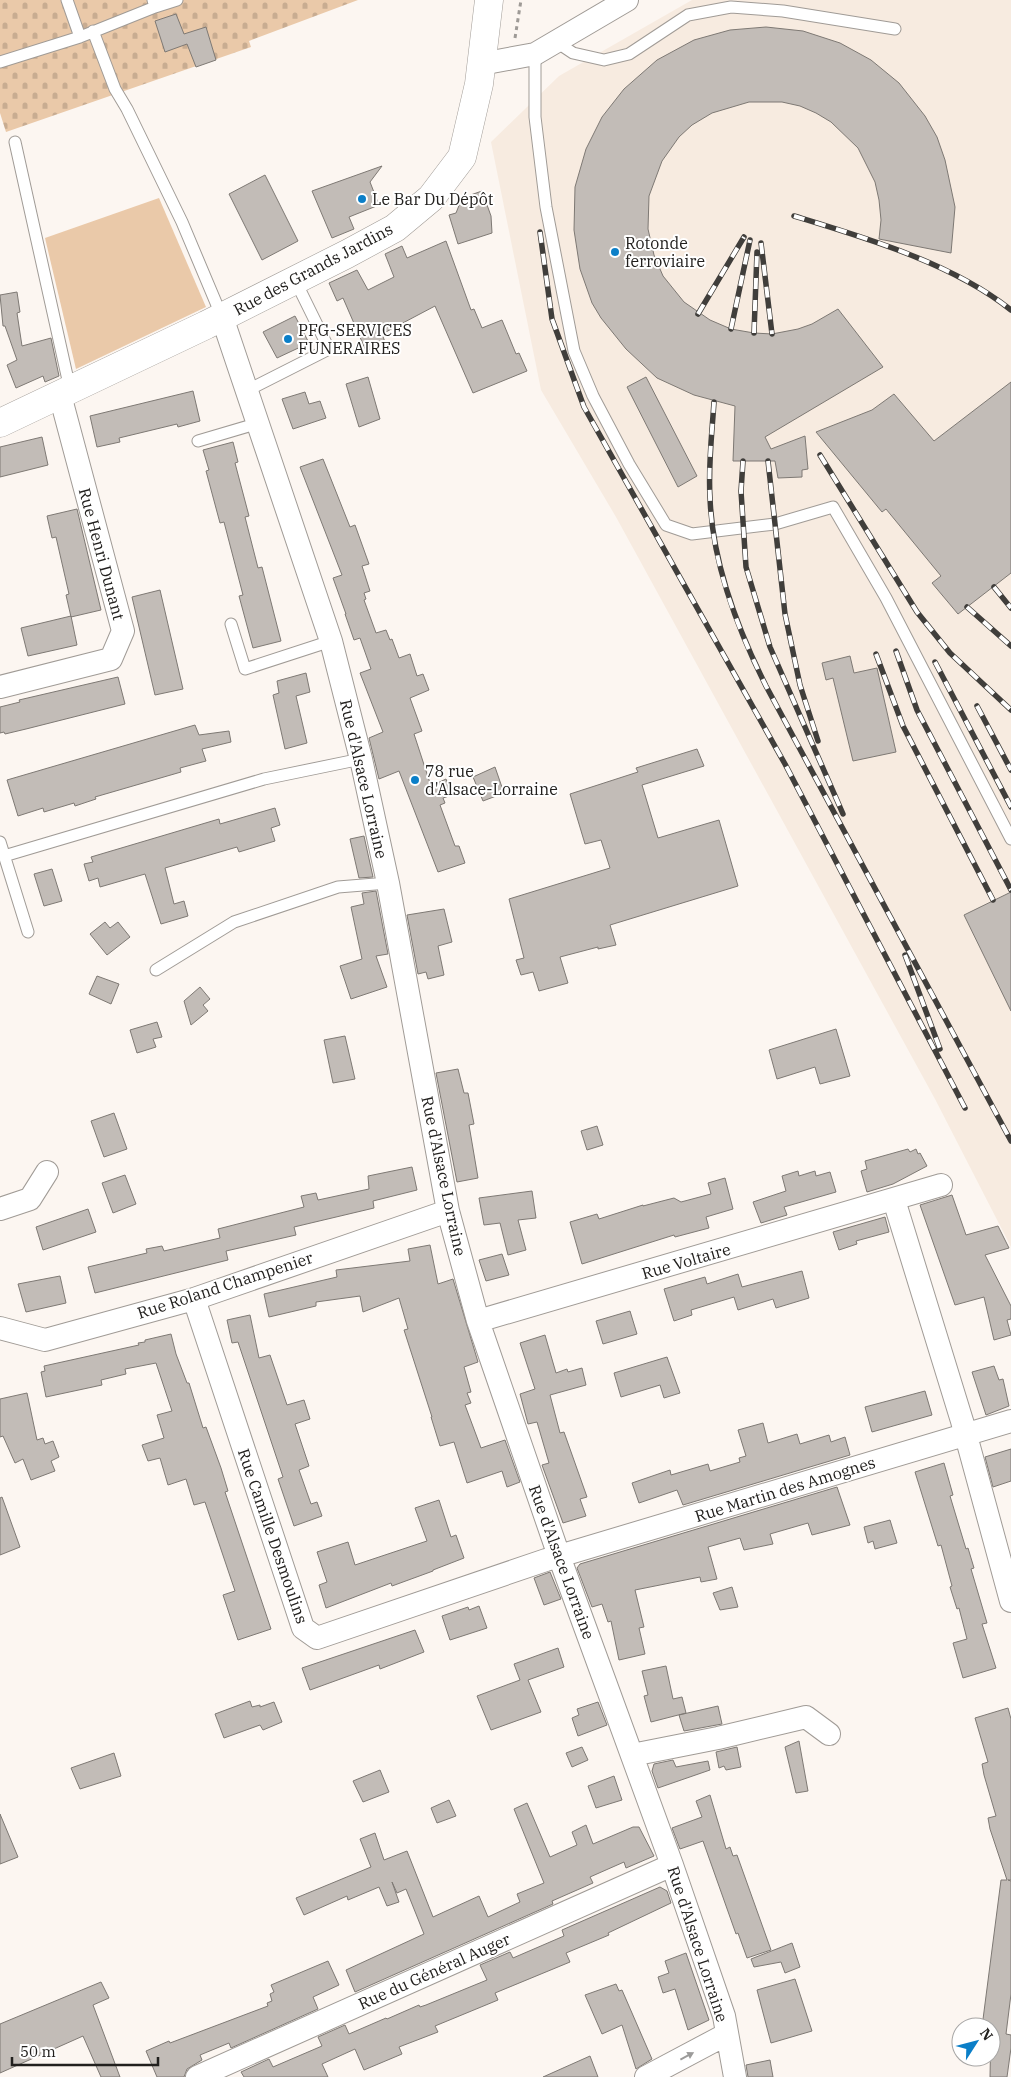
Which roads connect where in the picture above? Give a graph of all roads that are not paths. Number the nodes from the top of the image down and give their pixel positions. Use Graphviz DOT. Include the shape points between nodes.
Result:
graph roads {
  1 [pos="67,0"];
  2 [pos="177,0"];
  3 [pos="489,0"];
  4 [pos="627,0"];
  5 [pos="154,4"];
  6 [pos="895,29"];
  7 [pos="94,31"];
  8 [pos="80,37"];
  9 [pos="556,41"];
  10 [pos="535,54"];
  11 [pos="0,62"];
  12 [pos="481,64"];
  13 [pos="15,142"];
  14 [pos="295,280"];
  15 [pos="222,317"];
  16 [pos="248,390"];
  17 [pos="65,392"];
  18 [pos="0,423"];
  19 [pos="259,423"];
  20 [pos="198,441"];
  21 [pos="230,624"];
  22 [pos="331,641"];
  23 [pos="0,686"];
  24 [pos="361,759"];
  25 [pos="1011,839"];
  26 [pos="0,842"];
  27 [pos="4,856"];
  28 [pos="388,884"];
  29 [pos="28,932"];
  30 [pos="156,970"];
  31 [pos="47,1172"];
  32 [pos="942,1185"];
  33 [pos="894,1200"];
  34 [pos="0,1209"];
  35 [pos="448,1211"];
  36 [pos="194,1299"];
  37 [pos="478,1321"];
  38 [pos="0,1328"];
  39 [pos="1011,1422"];
  40 [pos="965,1435"];
  41 [pos="559,1556"];
  42 [pos="1011,1601"];
  43 [pos="829,1734"];
  44 [pos="632,1755"];
  45 [pos="672,1865"];
  46 [pos="727,2034"];
  47 [pos="197,2077"];
  48 [pos="646,2077"];
  49 [pos="735,2077"];
  1 -- 8 [label="lane"];
  2 -- 5 [label="lane"];
  3 -- 12 [label="main road, Rue des Grands Jardins"];
  4 -- 9 [label="street"];
  5 -- 7 [label="lane"];
  6 -- 9 [label="lane" via="783,11 731,7 688,15 629,54 604,60 573,54"];
  7 -- 8 [label="lane"];
  7 -- 15 [label="lane" via="115,89 182,222"];
  8 -- 11 [label="lane"];
  9 -- 10 [label="street"];
  10 -- 12 [label="street"];
  10 -- 25 [label="lane" via="534,117 545,198 574,351 593,396 629,464 666,525 692,534 775,524 833,507 886,598"];
  12 -- 14 [label="main road, Rue des Grands Jardins" via="462,157 431,198 395,228"];
  13 -- 17 [label="lane"];
  14 -- 15 [label="main road, Rue des Grands Jardins"];
  14 -- 16 [label="lane" via="329,350"];
  15 -- 16 [label="street, Rue d'Alsace Lorraine"];
  15 -- 17 [label="main road, Rue des Grands Jardins"];
  16 -- 19 [label="street, Rue d'Alsace Lorraine"];
  17 -- 18 [label="main road, Rue des Grands Jardins"];
  17 -- 23 [label="street, Rue Henri Dunant" via="123,631 111,659"];
  19 -- 20 [label="lane"];
  19 -- 22 [label="street, Rue d'Alsace Lorraine"];
  21 -- 22 [label="lane" via="245,669"];
  22 -- 24 [label="street, Rue d'Alsace Lorraine"];
  24 -- 27 [label="lane" via="264,779"];
  24 -- 28 [label="street, Rue d'Alsace Lorraine"];
  26 -- 27 [label="lane"];
  27 -- 29 [label="lane"];
  28 -- 30 [label="lane" via="338,887 234,922"];
  28 -- 35 [label="street, Rue d'Alsace Lorraine"];
  31 -- 34 [label="street" via="30,1198"];
  32 -- 33 [label="street, Rue Voltaire"];
  33 -- 37 [label="street, Rue Voltaire"];
  33 -- 40 [label="street"];
  35 -- 36 [label="street, Rue Roland Champenier"];
  35 -- 37 [label="street, Rue d'Alsace Lorraine"];
  36 -- 38 [label="street, Rue Roland Champenier" via="45,1340"];
  36 -- 41 [label="street, Rue Camille Desmoulins" via="303,1628 317,1638"];
  37 -- 41 [label="street, Rue d'Alsace Lorraine"];
  39 -- 40 [label="street, Rue Martin des Amognes"];
  40 -- 41 [label="street, Rue Martin des Amognes"];
  40 -- 42 [label="street"];
  41 -- 44 [label="street, Rue d'Alsace Lorraine"];
  43 -- 44 [label="street" via="806,1717"];
  44 -- 45 [label="street, Rue d'Alsace Lorraine"];
  45 -- 46 [label="street, Rue d'Alsace Lorraine" via="724,2016"];
  45 -- 47 [label="street, Rue du Général Auger"];
  48 -- 46 [label="street, one-way"];
  46 -- 49 [label="street, Rue d'Alsace Lorraine"];
}
